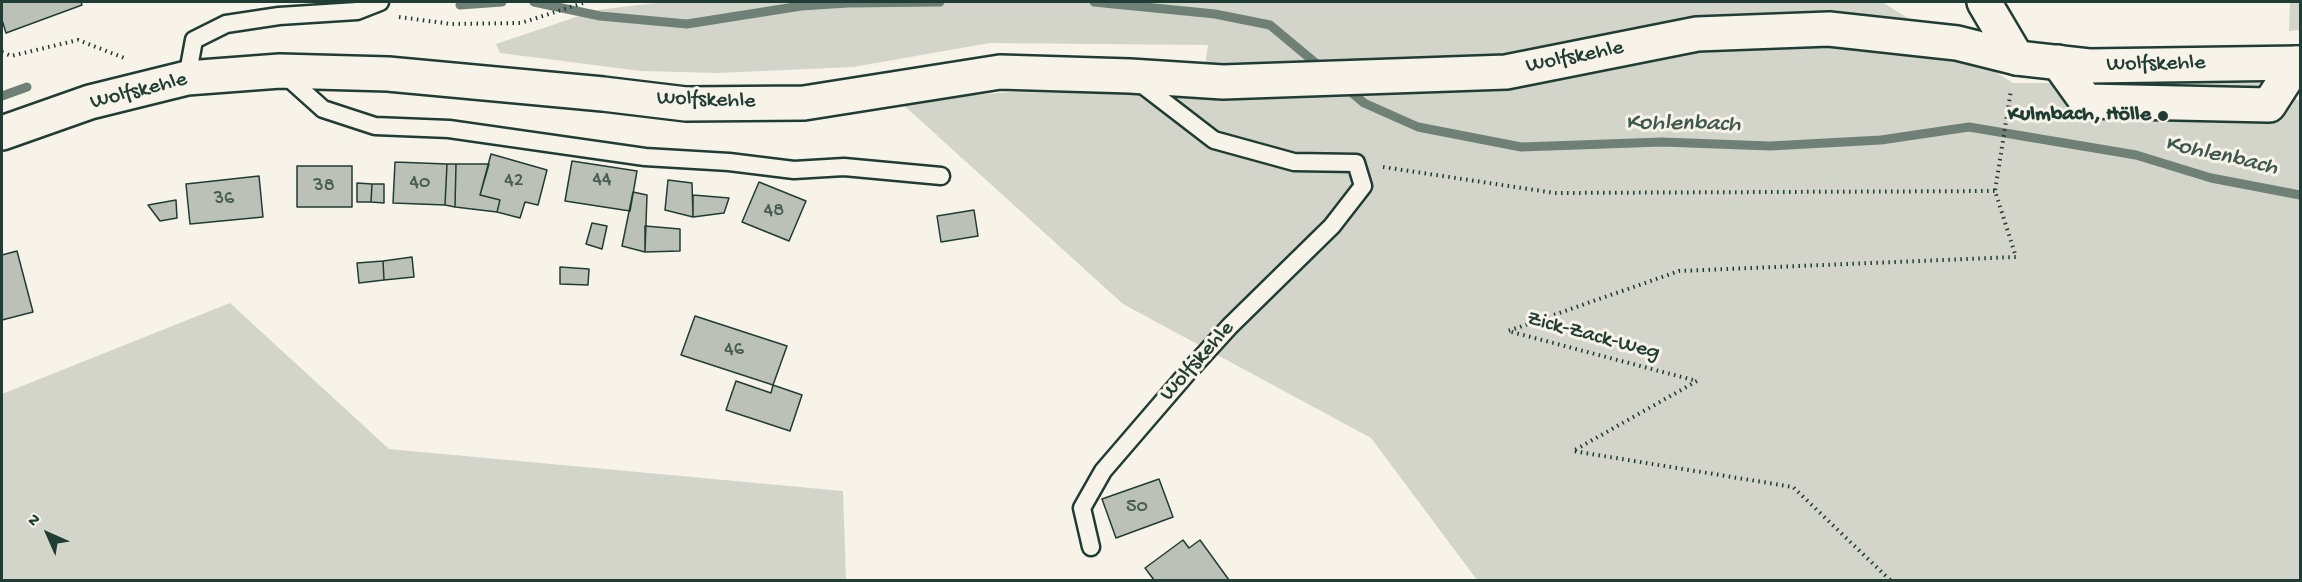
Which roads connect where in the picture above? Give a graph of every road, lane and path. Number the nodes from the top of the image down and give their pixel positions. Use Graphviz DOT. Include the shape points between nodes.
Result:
graph roads {
  1 [pos="337,2"];
  2 [pos="380,2"];
  3 [pos="586,2"];
  4 [pos="1984,2"];
  5 [pos="357,11"];
  6 [pos="2,52"];
  7 [pos="2017,58"];
  8 [pos="129,60"];
  9 [pos="2299,65"];
  10 [pos="280,71"];
  11 [pos="1131,76"];
  12 [pos="187,78"];
  13 [pos="2006,123"];
  14 [pos="2,133"];
  15 [pos="1356,163"];
  16 [pos="941,176"];
  17 [pos="1995,191"];
  18 [pos="1091,547"];
  19 [pos="1890,580"];
  1 -- 5 [label="lane"];
  2 -- 5 [label="lane"];
  3 -- 5 [label="path" via="521,23 451,24"];
  4 -- 7 [label="street"];
  5 -- 12 [label="lane" via="226,24 194,40"];
  6 -- 8 [label="path" via="11,56 78,40"];
  7 -- 9 [label="street, Wolfskehle" via="2089,66"];
  7 -- 11 [label="street, Wolfskehle" via="1957,43 1829,29 1697,34 1506,72 1223,82"];
  10 -- 11 [label="street, Wolfskehle" via="388,74 686,104 804,103 1000,72"];
  10 -- 12 [label="street, Wolfskehle"];
  10 -- 16 [label="lane" via="323,109 375,126 449,129 645,157 794,170 844,167"];
  11 -- 15 [label="lane" via="1214,140 1294,162"];
  12 -- 14 [label="street, Wolfskehle" via="90,102"];
  13 -- 17 [label="path, Zick-Zack-Weg"];
  15 -- 17 [label="path" via="1555,193"];
  15 -- 18 [label="lane, Wolfskehle" via="1363,186 1332,226 1230,326 1103,471 1082,508"];
  17 -- 19 [label="path, Zick-Zack-Weg" via="2016,257 1679,271 1509,331 1697,381 1573,451 1793,487"];
}
